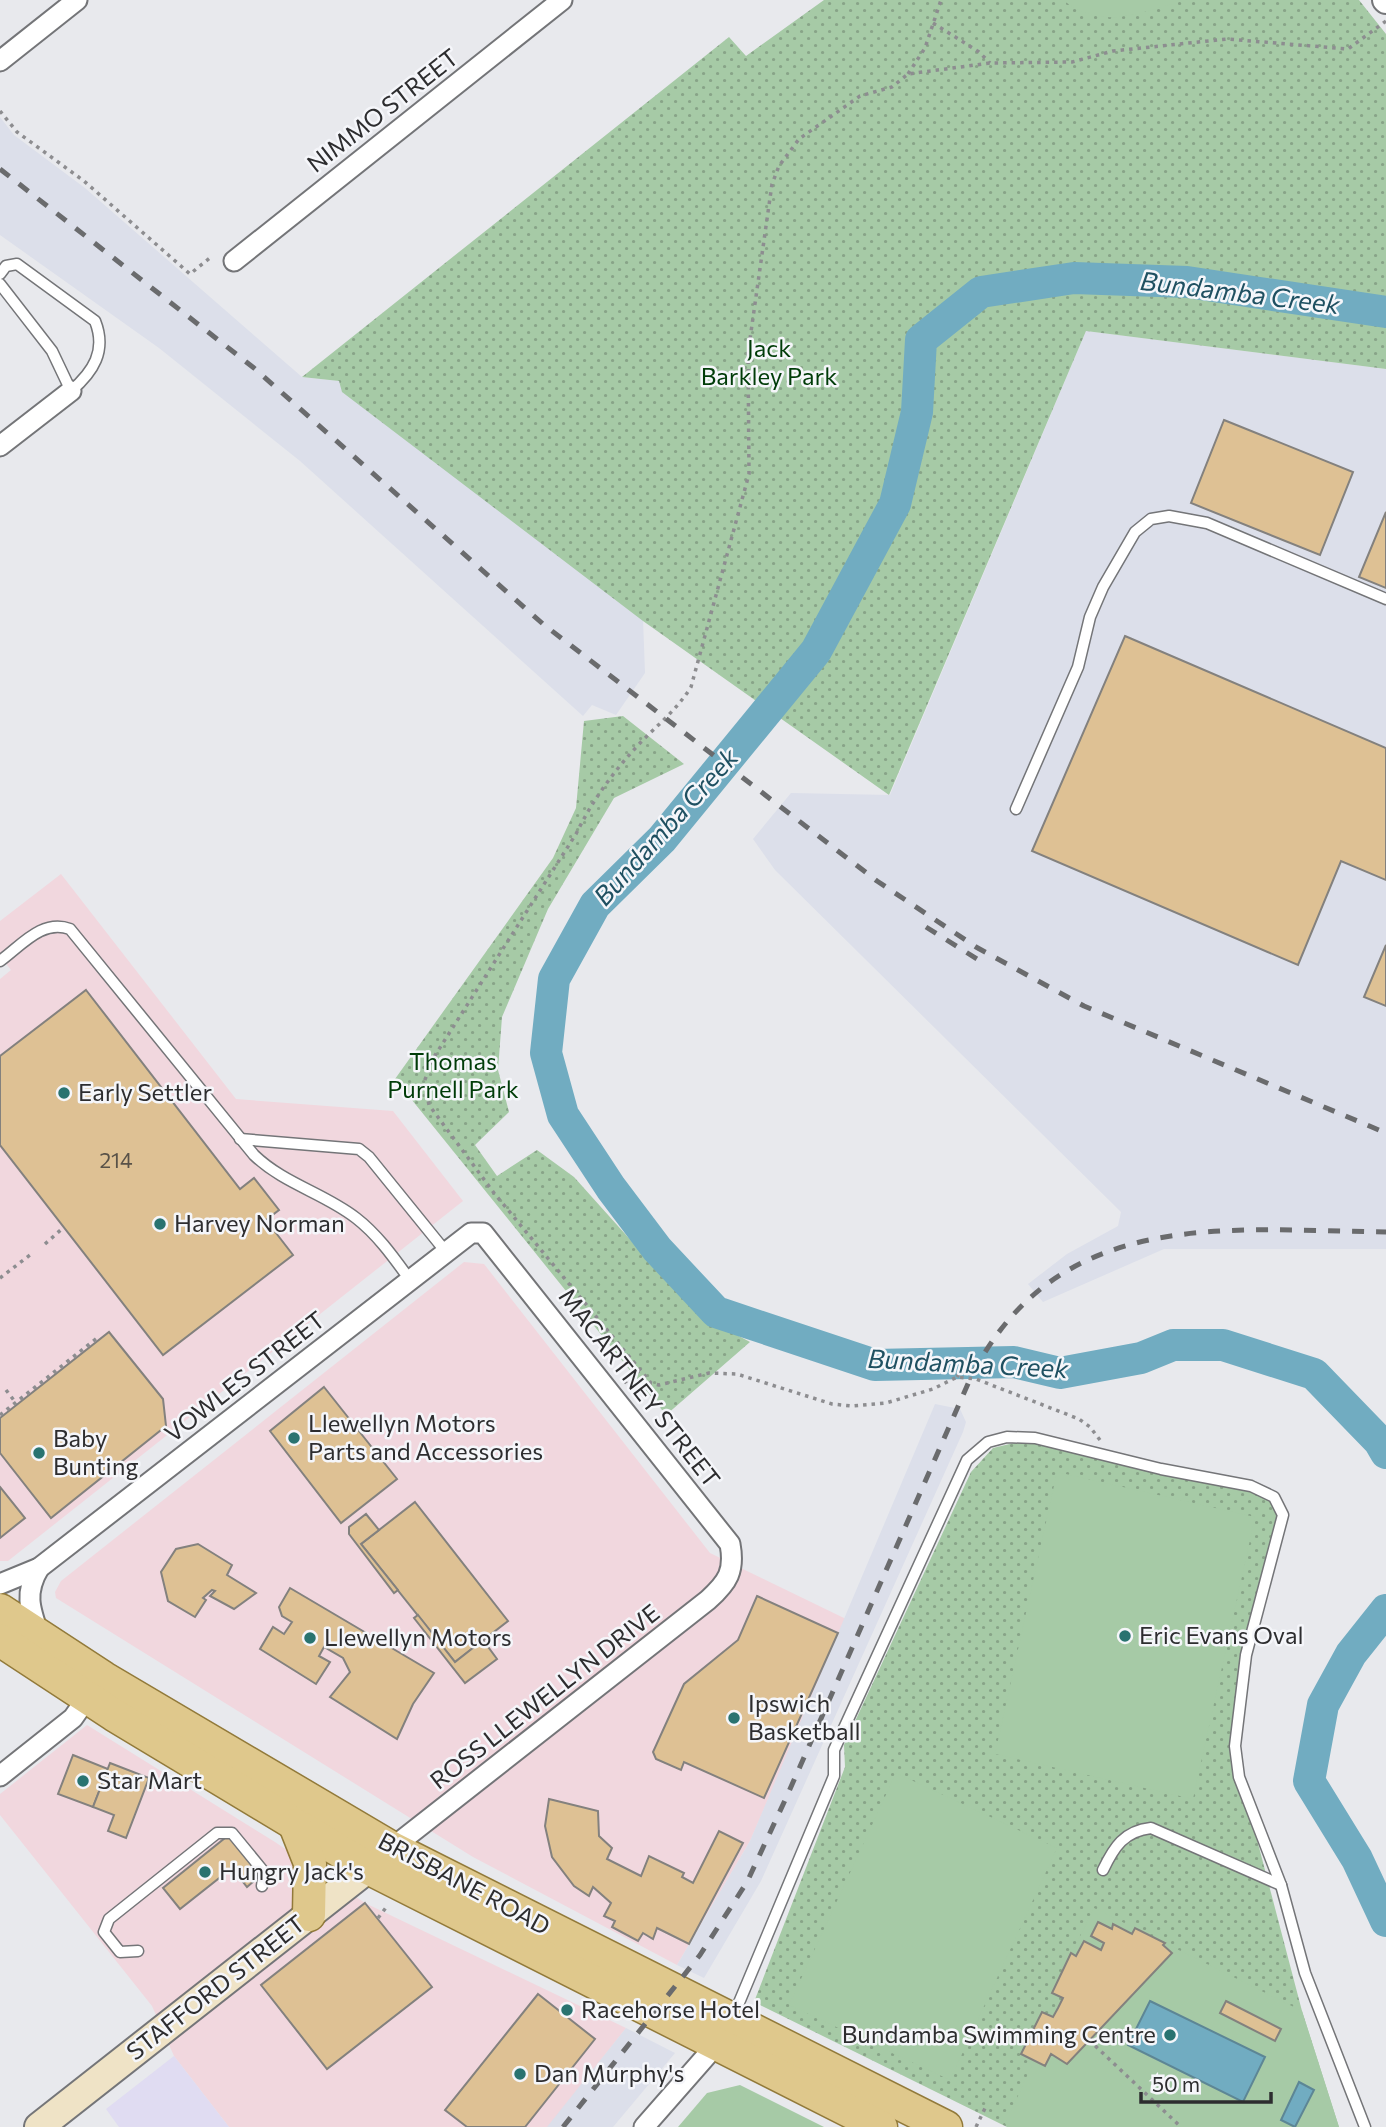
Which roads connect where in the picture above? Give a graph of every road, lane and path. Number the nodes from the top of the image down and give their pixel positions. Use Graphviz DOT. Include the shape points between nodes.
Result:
graph roads {
  1 [pos="77,0"];
  2 [pos="562,0"];
  3 [pos="941,0"];
  4 [pos="1386,21"];
  5 [pos="933,23"];
  6 [pos="0,61"];
  7 [pos="990,63"];
  8 [pos="908,74"];
  9 [pos="0,111"];
  10 [pos="211,257"];
  11 [pos="234,261"];
  12 [pos="0,274"];
  13 [pos="0,284"];
  14 [pos="71,391"];
  15 [pos="0,446"];
  16 [pos="1386,599"];
  17 [pos="1016,809"];
  18 [pos="0,961"];
  19 [pos="240,1139"];
  20 [pos="64,1227"];
  21 [pos="483,1233"];
  22 [pos="45,1244"];
  23 [pos="446,1252"];
  24 [pos="30,1255"];
  25 [pos="0,1278"];
  26 [pos="410,1280"];
  27 [pos="97,1338"];
  28 [pos="974,1348"];
  29 [pos="957,1377"];
  30 [pos="6,1390"];
  31 [pos="16,1403"];
  32 [pos="0,1415"];
  33 [pos="1104,1455"];
  34 [pos="39,1568"];
  35 [pos="727,1583"];
  36 [pos="0,1584"];
  37 [pos="0,1610"];
  38 [pos="38,1636"];
  39 [pos="0,1640"];
  40 [pos="87,1698"];
  41 [pos="0,1776"];
  42 [pos="295,1825"];
  43 [pos="392,1849"];
  44 [pos="368,1868"];
  45 [pos="1103,1870"];
  46 [pos="1281,1885"];
  47 [pos="262,1886"];
  48 [pos="388,1905"];
  49 [pos="309,1915"];
  50 [pos="378,1918"];
  51 [pos="138,1951"];
  52 [pos="724,2032"];
  53 [pos="1089,2040"];
  54 [pos="987,2104"];
  55 [pos="39,2127"];
  56 [pos="644,2127"];
  57 [pos="881,2127"];
  58 [pos="946,2127"];
  59 [pos="976,2127"];
  60 [pos="1181,2127"];
  61 [pos="1365,2127"];
  1 -- 6 [label="street"];
  2 -- 11 [label="street, NIMMO STREET"];
  3 -- 5 [label="path"];
  4 -- 7 [label="path" via="1348,49 1227,38 1114,51 1072,62"];
  5 -- 7 [label="path"];
  5 -- 8 [label="path" via="925,48"];
  7 -- 8 [label="path"];
  8 -- 29 [label="path" via="892,87 860,96 829,116 799,139 779,166 770,196 748,354 749,474 691,687 590,806 434,1057 424,1082 429,1105 494,1193 651,1383 729,1373 852,1406 886,1403"];
  9 -- 10 [label="path" via="17,132 84,181 190,274"];
  12 -- 14 [label="lane" via="6,266 17,264 95,321 100,335 97,359 88,376"];
  13 -- 14 [label="lane" via="52,351"];
  14 -- 15 [label="street"];
  16 -- 17 [label="lane" via="1207,523 1169,516 1151,519 1135,533 1103,587 1078,667"];
  18 -- 19 [label="lane" via="46,927 70,929"];
  19 -- 23 [label="lane" via="359,1150"];
  19 -- 26 [label="lane" via="271,1172 356,1217 378,1237"];
  20 -- 22 [label="path"];
  21 -- 23 [label="street, VOWLES STREET" via="471,1233"];
  21 -- 35 [label="street, MACARTNEY STREET" via="730,1544 734,1564"];
  23 -- 26 [label="street, VOWLES STREET"];
  24 -- 25 [label="path"];
  26 -- 34 [label="street, VOWLES STREET"];
  27 -- 31 [label="path"];
  28 -- 29 [label="path"];
  29 -- 33 [label="path" via="976,1379 1085,1423 1099,1437"];
  30 -- 31 [label="path"];
  31 -- 32 [label="path"];
  33 -- 46 [label="lane" via="1251,1486 1268,1491 1280,1506 1283,1515 1246,1655 1235,1745 1239,1777"];
  33 -- 52 [label="lane" via="1035,1438 1007,1437 988,1442 967,1460 834,1750 834,1776 791,1885"];
  34 -- 36 [label="street, VOWLES STREET"];
  34 -- 38 [label="street" via="27,1597"];
  35 -- 43 [label="street, ROSS LLEWELLYN DRIVE"];
  37 -- 38 [label="main road, BRISBANE ROAD"];
  38 -- 43 [label="main road, BRISBANE ROAD"];
  39 -- 40 [label="main road, BRISBANE ROAD"];
  40 -- 41 [label="street" via="73,1718"];
  40 -- 42 [label="main road, BRISBANE ROAD"];
  42 -- 44 [label="main road, BRISBANE ROAD"];
  42 -- 49 [label="main road" via="310,1863"];
  43 -- 44 [label="main road, STAFFORD STREET"];
  43 -- 52 [label="main road, BRISBANE ROAD"];
  44 -- 49 [label="main road, STAFFORD STREET"];
  44 -- 52 [label="main road, BRISBANE ROAD"];
  45 -- 46 [label="lane" via="1123,1838 1137,1829 1151,1828"];
  46 -- 61 [label="lane" via="1305,1973"];
  47 -- 51 [label="lane" via="264,1872 232,1833 217,1832 109,1919 104,1932 120,1952"];
  48 -- 50 [label="path"];
  49 -- 55 [label="main road, STAFFORD STREET"];
  52 -- 56 [label="street"];
  52 -- 57 [label="main road, BRISBANE ROAD"];
  52 -- 58 [label="main road, BRISBANE ROAD"];
  53 -- 60 [label="path"];
  54 -- 59 [label="path"];
}
